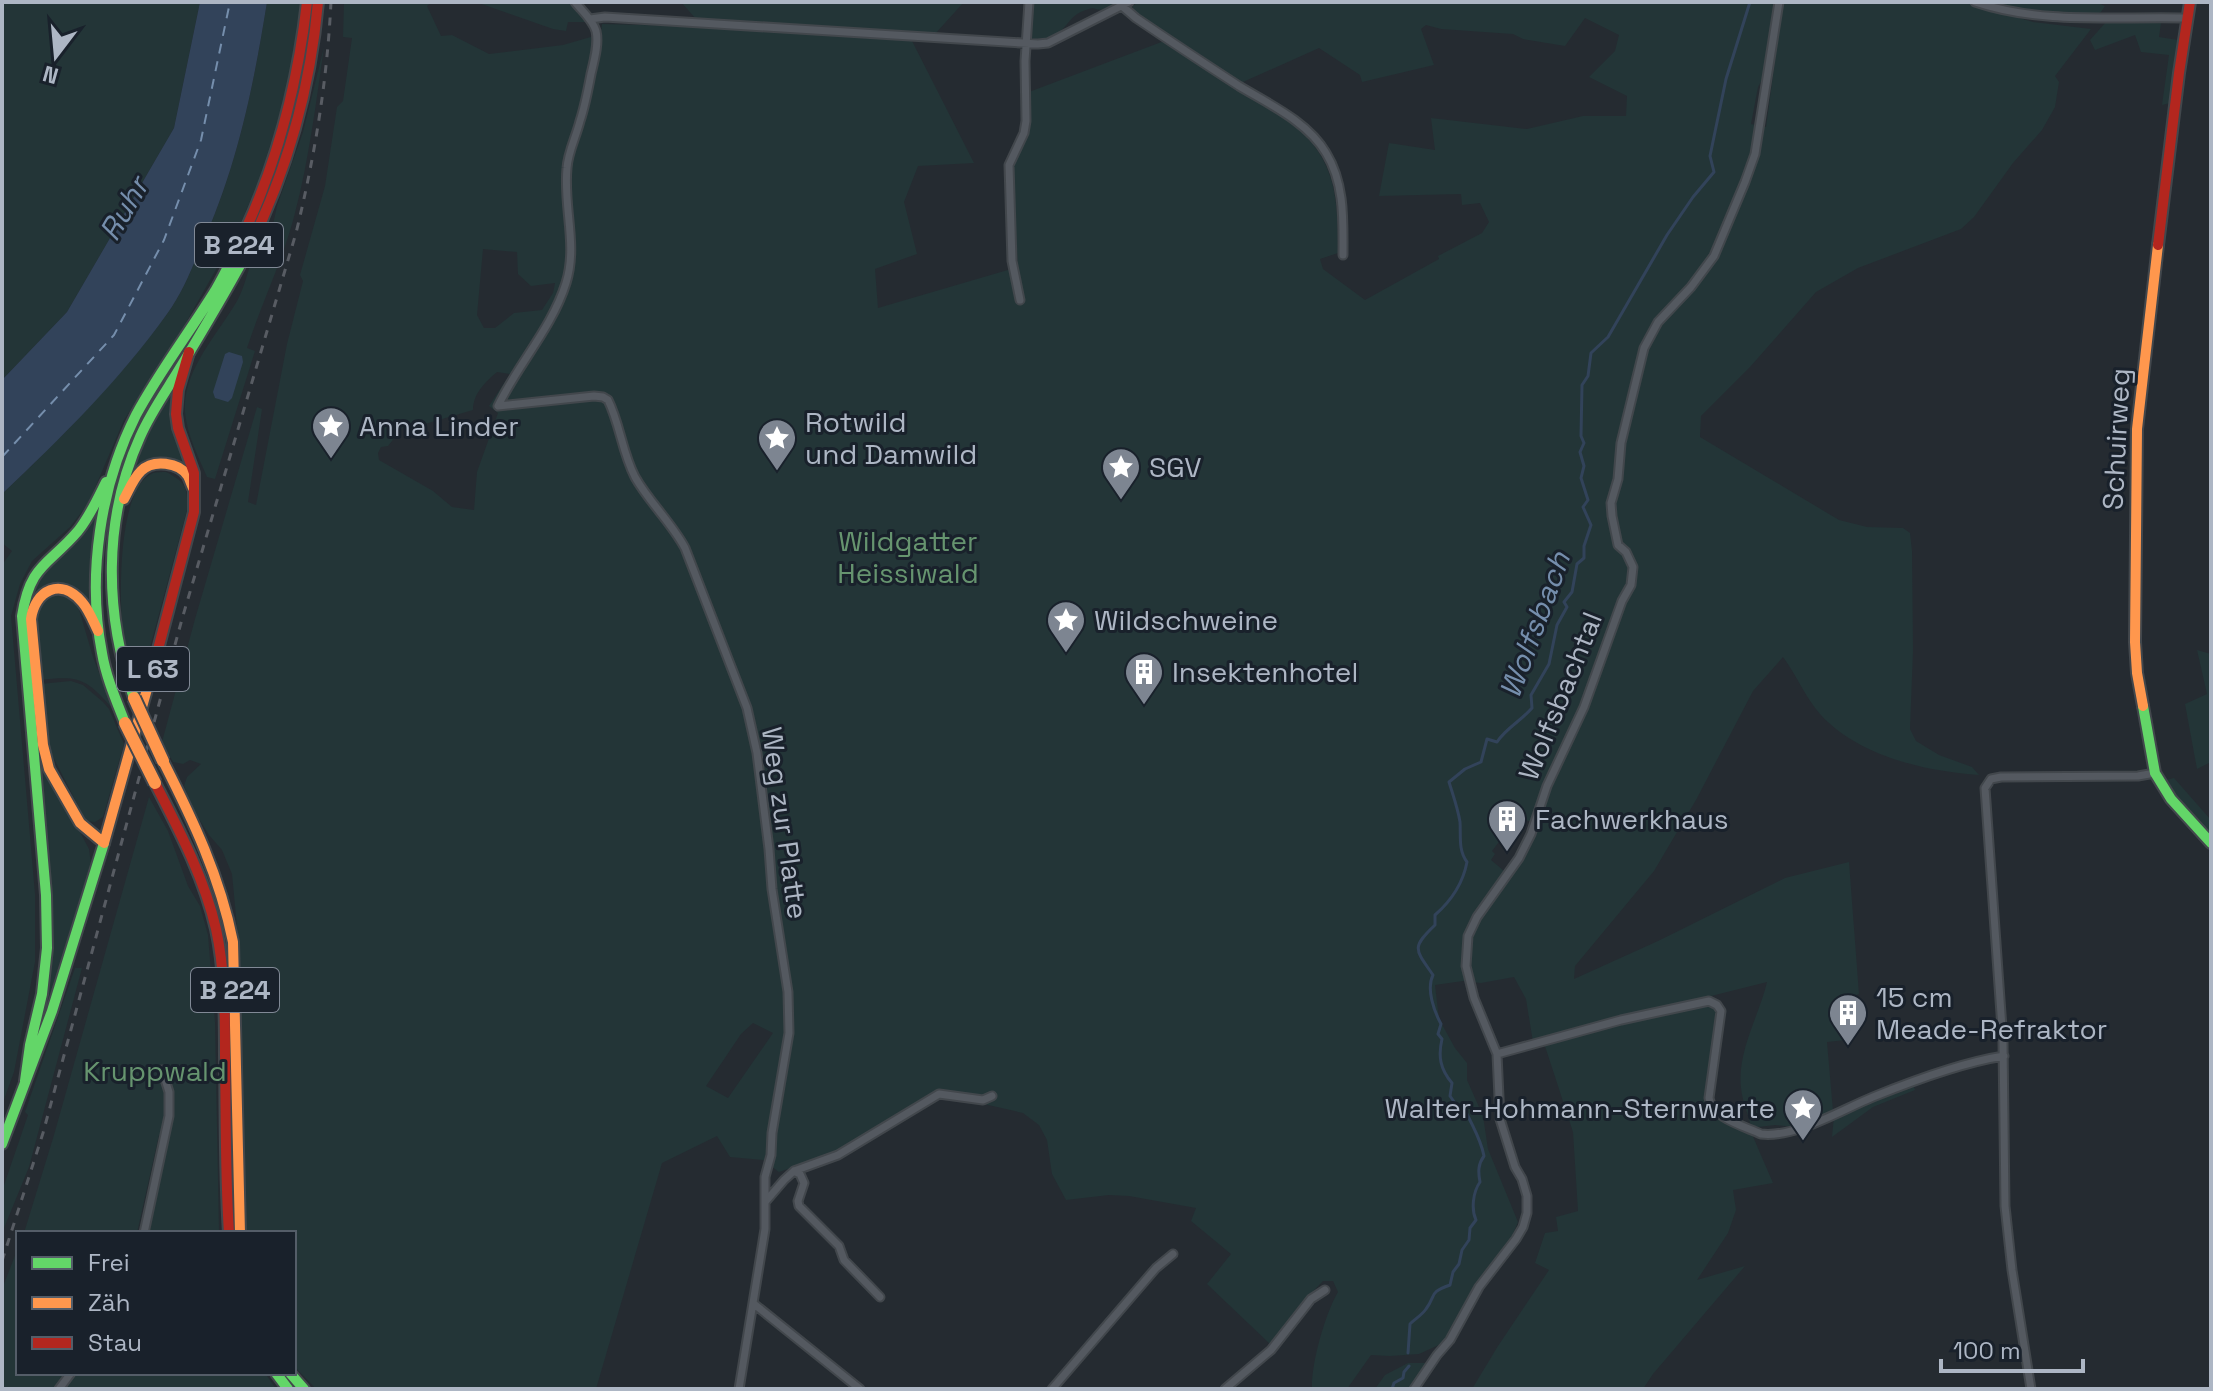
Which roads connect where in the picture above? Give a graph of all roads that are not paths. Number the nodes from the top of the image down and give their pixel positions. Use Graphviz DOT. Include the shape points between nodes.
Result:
graph roads {
  1 [pos="307,2"];
  2 [pos="318,2"];
  3 [pos="575,2"];
  4 [pos="1029,2"];
  5 [pos="1779,2"];
  6 [pos="1975,2"];
  7 [pos="2190,2"];
  8 [pos="1125,4"];
  9 [pos="2187,18"];
  10 [pos="590,19"];
  11 [pos="1027,44"];
  12 [pos="1343,255"];
  13 [pos="1020,300"];
  14 [pos="189,352"];
  15 [pos="114,465"];
  16 [pos="196,494"];
  17 [pos="119,508"];
  18 [pos="98,631"];
  19 [pos="2155,773"];
  20 [pos="104,843"];
  21 [pos="2211,843"];
  22 [pos="1497,1054"];
  23 [pos="2004,1056"];
  24 [pos="162,1070"];
  25 [pos="25,1081"];
  26 [pos="992,1096"];
  27 [pos="2,1144"];
  28 [pos="794,1171"];
  29 [pos="766,1201"];
  30 [pos="144,1231"];
  31 [pos="229,1231"];
  32 [pos="240,1231"];
  33 [pos="1173,1254"];
  34 [pos="1325,1290"];
  35 [pos="880,1297"];
  36 [pos="754,1304"];
  37 [pos="739,1389"];
  38 [pos="860,1389"];
  39 [pos="1052,1389"];
  40 [pos="1225,1389"];
  41 [pos="1414,1389"];
  42 [pos="2031,1389"];
  1 -- 15 [label="main road, B 224" via="295,87 265,187 220,282 163,369"];
  2 -- 14 [label="main road, B 224" via="293,145 255,238"];
  3 -- 10 [label="street"];
  4 -- 11 [label="street"];
  5 -- 22 [label="street, Wolfsbachtal" via="1755,154 1745,182 1714,256 1658,322 1644,348 1611,503 1618,545 1633,567 1631,585 1531,834 1468,936 1466,966"];
  6 -- 9 [label="street" via="2036,16"];
  7 -- 9 [label="main road, Schuirweg"];
  8 -- 11 [label="street" via="1048,43"];
  8 -- 12 [label="street" via="1136,18 1282,112 1326,152 1343,202"];
  9 -- 19 [label="main road, Schuirweg" via="2137,429 2135,658"];
  10 -- 11 [label="street"];
  10 -- 29 [label="street, Weg zur Platte" via="596,31 594,61 567,168 571,251 566,284 498,406 594,396 608,400 636,479 685,548 747,708 789,1009"];
  11 -- 13 [label="street" via="1026,121 1009,165 1012,261"];
  14 -- 16 [label="main road, L 63" via="176,414"];
  14 -- 17 [label="main road, B 224" via="141,435 125,474"];
  15 -- 18 [label="main road, B 224" via="99,545"];
  15 -- 25 [label="main road" via="90,514 40,566 24,597 47,934"];
  16 -- 17 [label="main road" via="187,475 160,464 136,477"];
  16 -- 20 [label="main road, L 63"];
  17 -- 32 [label="main road, B 224, bridge" via="112,580 118,647 134,698 205,843 230,921"];
  18 -- 20 [label="main road" via="84,604 64,589 45,591 32,607 49,769 80,823"];
  18 -- 31 [label="main road, B 224, bridge" via="125,723 199,875 213,918 224,1008"];
  19 -- 21 [label="main road, Schuirweg"];
  19 -- 23 [label="street" via="2001,777 1986,785"];
  20 -- 25 [label="main road, L 63"];
  22 -- 23 [label="street" via="1709,1001 1721,1011 1711,1107 1769,1135 1794,1131 1875,1096"];
  22 -- 41 [label="street, Wolfsbachtal" via="1500,1119 1527,1196 1527,1213 1516,1239"];
  23 -- 42 [label="street" via="2005,1206"];
  24 -- 30 [label="street" via="169,1116"];
  25 -- 27 [label="main road, L 63"];
  26 -- 28 [label="street" via="983,1100 939,1094 838,1155"];
  28 -- 29 [label="street"];
  28 -- 35 [label="street" via="804,1183 799,1206"];
  29 -- 36 [label="street, Weg zur Platte"];
  33 -- 39 [label="street"];
  34 -- 40 [label="street" via="1311,1299 1271,1350"];
  36 -- 37 [label="street, Weg zur Platte"];
  36 -- 38 [label="street"];
}
